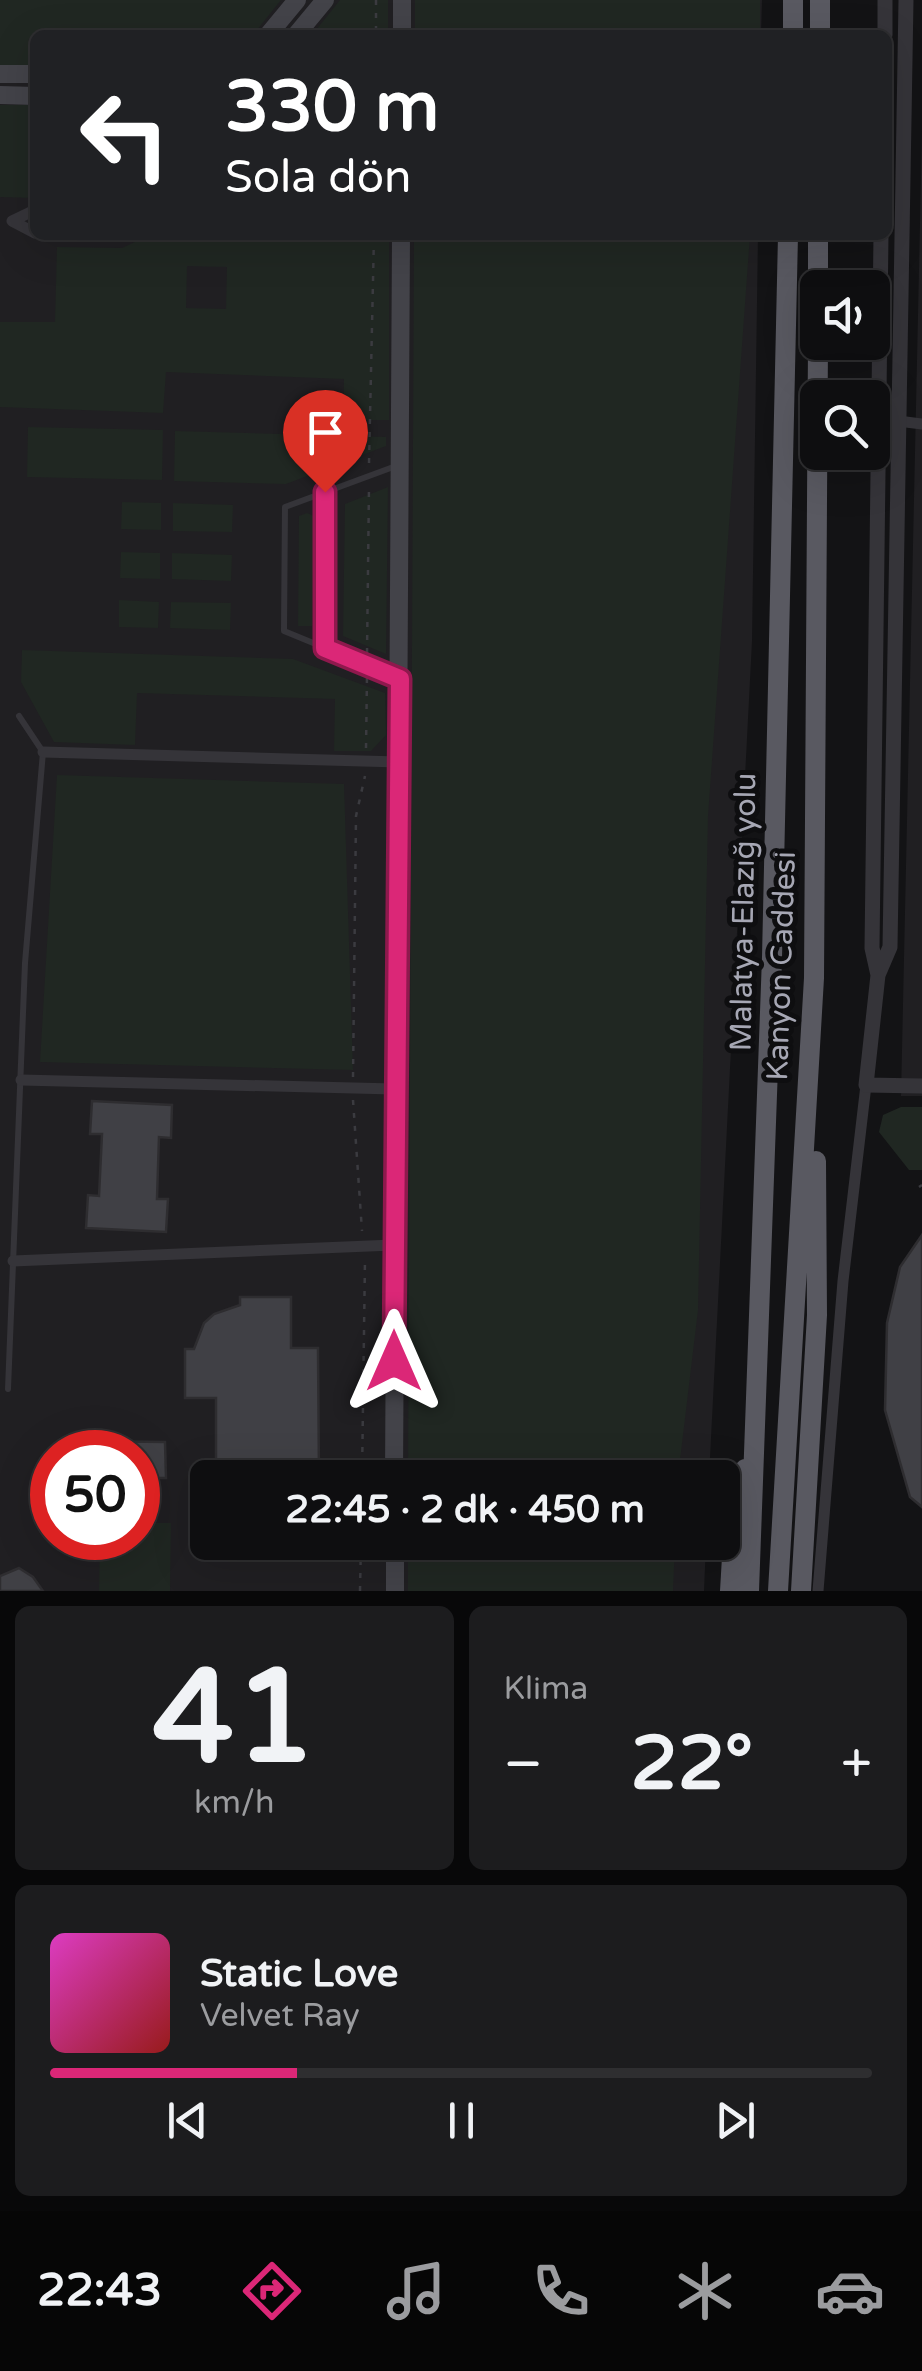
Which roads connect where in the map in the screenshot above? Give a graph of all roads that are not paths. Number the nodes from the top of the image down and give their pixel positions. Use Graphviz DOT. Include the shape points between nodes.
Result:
graph roads {
  1 [pos="297,0"];
  2 [pos="324,0"];
  3 [pos="402,0"];
  4 [pos="793,0"];
  5 [pos="820,0"];
  6 [pos="886,0"];
  7 [pos="906,0"];
  8 [pos="272,30"];
  9 [pos="300,30"];
  10 [pos="402,30"];
  11 [pos="792,30"];
  12 [pos="820,30"];
  13 [pos="885,30"];
  14 [pos="0,74"];
  15 [pos="30,74"];
  16 [pos="0,95"];
  17 [pos="30,96"];
  18 [pos="30,212"];
  19 [pos="30,230"];
  20 [pos="401,240"];
  21 [pos="788,240"];
  22 [pos="818,240"];
  23 [pos="880,240"];
  24 [pos="818,270"];
  25 [pos="818,360"];
  26 [pos="898,421"];
  27 [pos="922,424"];
  28 [pos="402,464"];
  29 [pos="325,492"];
  30 [pos="325,648"];
  31 [pos="400,679"];
  32 [pos="19,716"];
  33 [pos="43,752"];
  34 [pos="400,762"];
  35 [pos="878,975"];
  36 [pos="814,984"];
  37 [pos="20,1080"];
  38 [pos="866,1085"];
  39 [pos="922,1086"];
  40 [pos="394,1089"];
  41 [pos="393,1245"];
  42 [pos="13,1261"];
  43 [pos="8,1389"];
  44 [pos="758,1408"];
  45 [pos="394,1460"];
  46 [pos="394,1560"];
  47 [pos="395,1591"];
  48 [pos="730,1591"];
  49 [pos="749,1591"];
  50 [pos="778,1591"];
  51 [pos="801,1591"];
  52 [pos="818,1591"];
  1 -- 8 [label="main road"];
  2 -- 9 [label="main road"];
  3 -- 10 [label="main road"];
  4 -- 11 [label="highway"];
  5 -- 12 [label="highway"];
  6 -- 13 [label="street"];
  7 -- 26 [label="street"];
  14 -- 15 [label="main road"];
  16 -- 17 [label="main road"];
  18 -- 19 [label="street" via="12,221"];
  20 -- 28 [label="main road"];
  21 -- 44 [label="highway, Malatya-Elazığ yolu"];
  22 -- 24 [label="highway"];
  23 -- 35 [label="street" via="872,948"];
  25 -- 36 [label="highway, Kanyon Caddesi"];
  26 -- 27 [label="street"];
  26 -- 35 [label="street" via="890,947"];
  28 -- 29 [label="lane"];
  28 -- 31 [label="main road"];
  29 -- 30 [label="lane"];
  29 -- 30 [label="lane" via="285,507 284,631"];
  30 -- 31 [label="lane"];
  31 -- 34 [label="main road"];
  32 -- 33 [label="lane"];
  33 -- 34 [label="street"];
  33 -- 37 [label="lane"];
  34 -- 40 [label="main road"];
  35 -- 38 [label="street"];
  36 -- 50 [label="highway, Kanyon Caddesi"];
  36 -- 51 [label="highway" via="817,1315"];
  37 -- 40 [label="street"];
  37 -- 42 [label="lane"];
  38 -- 39 [label="street"];
  38 -- 52 [label="street" via="842,1280"];
  40 -- 41 [label="main road"];
  41 -- 42 [label="street"];
  41 -- 45 [label="main road"];
  42 -- 43 [label="lane"];
  44 -- 48 [label="highway" via="734,1523"];
  44 -- 49 [label="highway, Malatya-Elazığ yolu"];
  46 -- 47 [label="main road"];
}
